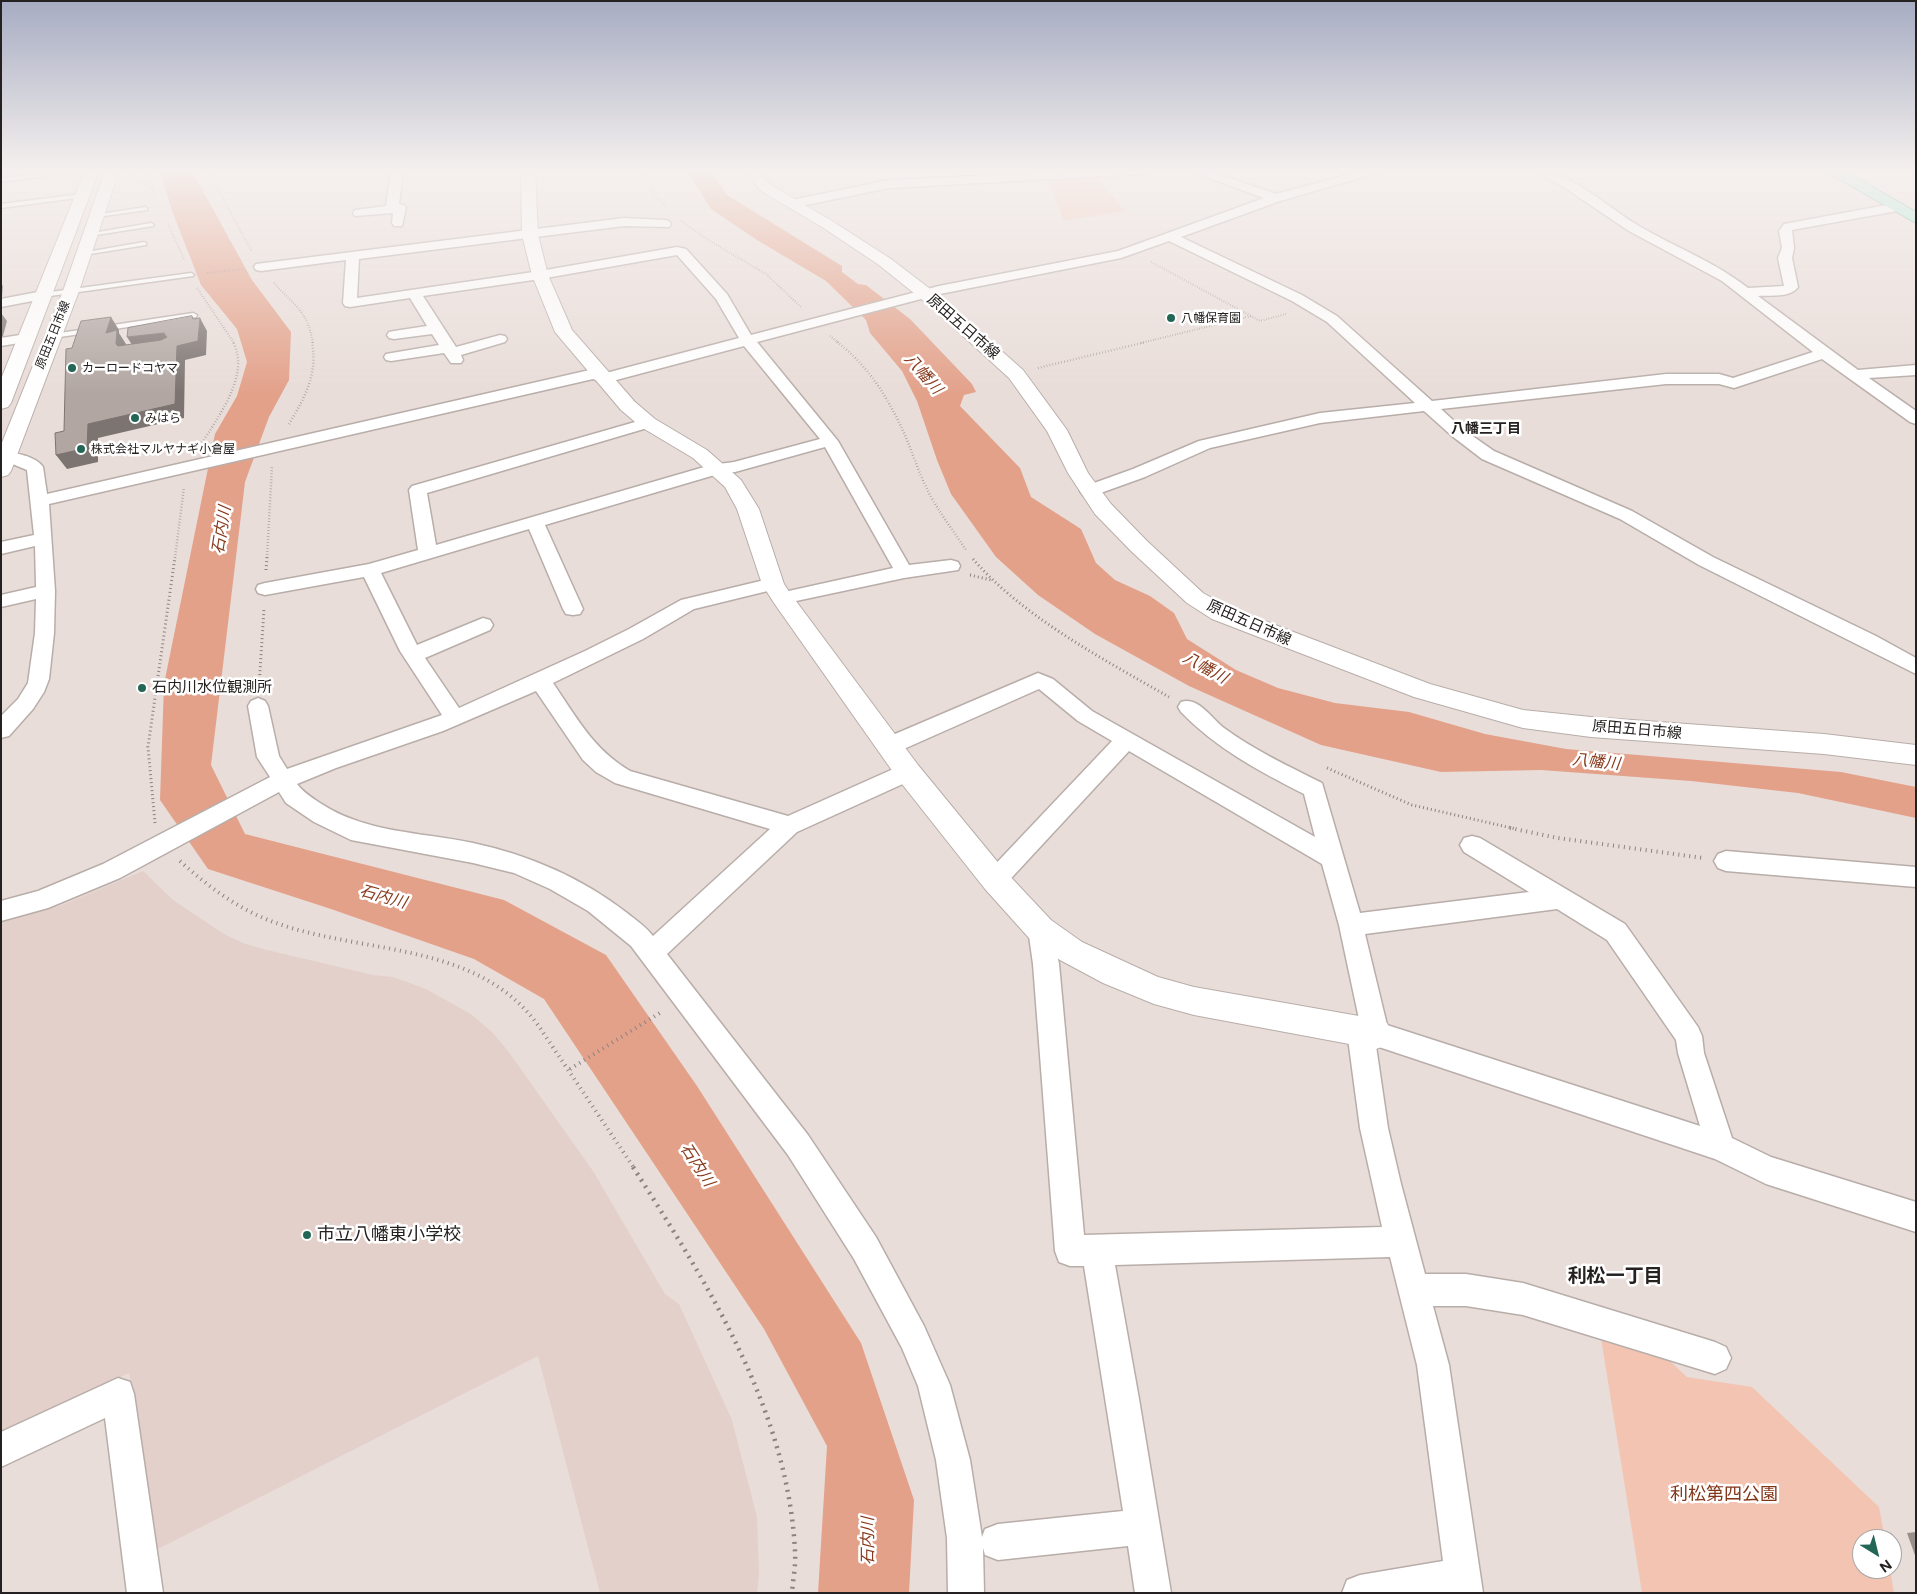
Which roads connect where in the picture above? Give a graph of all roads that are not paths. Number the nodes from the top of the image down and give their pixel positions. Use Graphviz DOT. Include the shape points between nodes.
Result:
graph roads {
  1 [pos="63,245"];
  2 [pos="86,245"];
  3 [pos="135,245"];
  4 [pos="442,245"];
  5 [pos="533,245"];
  6 [pos="860,245"];
  7 [pos="1147,245"];
  8 [pos="1188,245"];
  9 [pos="1665,245"];
  10 [pos="1788,245"];
  11 [pos="84,253"];
  12 [pos="353,256"];
  13 [pos="261,267"];
  14 [pos="191,275"];
  15 [pos="540,275"];
  16 [pos="71,292"];
  17 [pos="1746,292"];
  18 [pos="921,294"];
  19 [pos="43,295"];
  20 [pos="415,295"];
  21 [pos="1,303"];
  22 [pos="193,314"];
  23 [pos="436,329"];
  24 [pos="394,335"];
  25 [pos="53,336"];
  26 [pos="26,338"];
  27 [pos="500,339"];
  28 [pos="747,340"];
  29 [pos="1,342"];
  30 [pos="1824,353"];
  31 [pos="453,354"];
  32 [pos="390,357"];
  33 [pos="1916,370"];
  34 [pos="1854,375"];
  35 [pos="605,378"];
  36 [pos="5,385"];
  37 [pos="1,402"];
  38 [pos="1430,407"];
  39 [pos="1916,419"];
  40 [pos="648,423"];
  41 [pos="830,441"];
  42 [pos="3,462"];
  43 [pos="717,469"];
  44 [pos="1089,491"];
  45 [pos="40,501"];
  46 [pos="536,522"];
  47 [pos="42,539"];
  48 [pos="1,548"];
  49 [pos="428,554"];
  50 [pos="951,566"];
  51 [pos="370,570"];
  52 [pos="904,572"];
  53 [pos="265,589"];
  54 [pos="777,591"];
  55 [pos="46,592"];
  56 [pos="1,601"];
  57 [pos="573,609"];
  58 [pos="483,625"];
  59 [pos="413,655"];
  60 [pos="1916,667"];
  61 [pos="540,681"];
  62 [pos="258,706"];
  63 [pos="1188,707"];
  64 [pos="455,718"];
  65 [pos="1,730"];
  66 [pos="1126,740"];
  67 [pos="889,746"];
  68 [pos="1916,754"];
  69 [pos="908,772"];
  70 [pos="277,784"];
  71 [pos="789,826"];
  72 [pos="1472,845"];
  73 [pos="1331,857"];
  74 [pos="1726,861"];
  75 [pos="1916,878"];
  76 [pos="995,880"];
  77 [pos="1561,898"];
  78 [pos="1,911"];
  79 [pos="1351,924"];
  80 [pos="1040,929"];
  81 [pos="651,953"];
  82 [pos="1368,1032"];
  83 [pos="1721,1147"];
  84 [pos="1916,1217"];
  85 [pos="1401,1242"];
  86 [pos="1097,1251"];
  87 [pos="1414,1290"];
  88 [pos="1715,1358"];
  89 [pos="1,1450"];
  90 [pos="1142,1527"];
  91 [pos="998,1542"];
  92 [pos="1464,1584"];
  93 [pos="145,1593"];
  94 [pos="966,1593"];
  95 [pos="1154,1593"];
  96 [pos="1360,1593"];
  1 -- 19 [label="main road, 原田五日市線"];
  2 -- 11 [label="main road, 原田五日市線"];
  3 -- 11 [label="lane"];
  4 -- 12 [label="street"];
  5 -- 15 [label="main road"];
  6 -- 18 [label="main road, 原田五日市線" via="885,262"];
  7 -- 18 [label="street"];
  8 -- 38 [label="street" via="1332,318"];
  9 -- 17 [label="street" via="1722,275"];
  10 -- 17 [label="street" via="1785,258 1791,287 1788,290"];
  11 -- 16 [label="main road, 原田五日市線"];
  12 -- 13 [label="street"];
  12 -- 20 [label="street" via="350,303"];
  14 -- 16 [label="lane"];
  15 -- 20 [label="street"];
  15 -- 28 [label="street" via="681,252 722,297"];
  15 -- 35 [label="main road" via="564,332"];
  16 -- 19 [label="lane"];
  16 -- 25 [label="main road, 原田五日市線"];
  17 -- 30 [label="street"];
  18 -- 28 [label="street"];
  18 -- 44 [label="main road, 原田五日市線" via="936,302 1016,374 1057,430"];
  19 -- 21 [label="street"];
  19 -- 26 [label="main road, 原田五日市線"];
  20 -- 23 [label="street"];
  22 -- 25 [label="lane" via="132,328"];
  23 -- 24 [label="street"];
  23 -- 31 [label="street"];
  25 -- 42 [label="main road, 原田五日市線"];
  26 -- 29 [label="street"];
  26 -- 36 [label="main road, 原田五日市線"];
  27 -- 31 [label="street"];
  28 -- 35 [label="street"];
  28 -- 41 [label="street"];
  30 -- 34 [label="street"];
  30 -- 38 [label="street" via="1734,383 1719,379 1666,379"];
  31 -- 32 [label="street"];
  33 -- 34 [label="street"];
  34 -- 39 [label="street"];
  35 -- 40 [label="main road" via="628,406"];
  35 -- 45 [label="street" via="594,374"];
  36 -- 37 [label="main road, 原田五日市線"];
  38 -- 44 [label="street" via="1320,418 1215,440"];
  38 -- 60 [label="street" via="1488,455 1626,515 1706,561"];
  40 -- 43 [label="main road" via="700,454"];
  40 -- 49 [label="street" via="418,490"];
  41 -- 43 [label="street" via="735,468"];
  41 -- 52 [label="street"];
  42 -- 45 [label="street" via="35,467"];
  43 -- 46 [label="street"];
  43 -- 54 [label="main road" via="734,484 748,509"];
  44 -- 68 [label="main road, 原田五日市線" via="1103,509 1195,598 1220,613 1424,691 1523,719"];
  45 -- 47 [label="street"];
  46 -- 49 [label="street"];
  46 -- 57 [label="street"];
  47 -- 48 [label="street"];
  47 -- 55 [label="street"];
  49 -- 51 [label="street"];
  50 -- 52 [label="street"];
  51 -- 53 [label="street"];
  51 -- 59 [label="street"];
  52 -- 54 [label="street"];
  54 -- 61 [label="street" via="688,604"];
  54 -- 67 [label="main road"];
  55 -- 56 [label="street"];
  55 -- 65 [label="street" via="38,684 32,696"];
  58 -- 59 [label="street"];
  59 -- 64 [label="street"];
  61 -- 64 [label="street"];
  61 -- 71 [label="street" via="591,754 604,766 623,777"];
  62 -- 70 [label="street"];
  63 -- 73 [label="street" via="1226,742 1314,789"];
  64 -- 70 [label="street" via="325,762"];
  66 -- 67 [label="street" via="1085,716 1038,680"];
  66 -- 73 [label="street"];
  66 -- 76 [label="street"];
  67 -- 69 [label="main road"];
  69 -- 71 [label="street"];
  69 -- 76 [label="main road"];
  70 -- 78 [label="street" via="168,843 86,882"];
  70 -- 81 [label="street" via="322,816 359,833 519,865 558,882 597,904 640,938"];
  71 -- 81 [label="street"];
  72 -- 77 [label="street"];
  73 -- 79 [label="street"];
  74 -- 75 [label="street"];
  76 -- 80 [label="main road"];
  77 -- 79 [label="street"];
  77 -- 83 [label="street" via="1616,932 1689,1036 1691,1053"];
  79 -- 82 [label="street"];
  80 -- 82 [label="main road" via="1071,951 1114,974 1154,990"];
  80 -- 86 [label="street" via="1046,964 1070,1251"];
  81 -- 94 [label="street" via="798,1145 865,1248 913,1336 934,1385 953,1460 965,1538"];
  82 -- 83 [label="street"];
  82 -- 85 [label="street" via="1374,1128"];
  83 -- 84 [label="street" via="1766,1170"];
  85 -- 86 [label="street"];
  85 -- 87 [label="street"];
  86 -- 90 [label="street"];
  87 -- 88 [label="street" via="1466,1290 1523,1299"];
  87 -- 92 [label="street" via="1433,1365"];
  89 -- 93 [label="street" via="118,1394"];
  90 -- 91 [label="street"];
  90 -- 95 [label="street"];
  92 -- 96 [label="street"];
}
